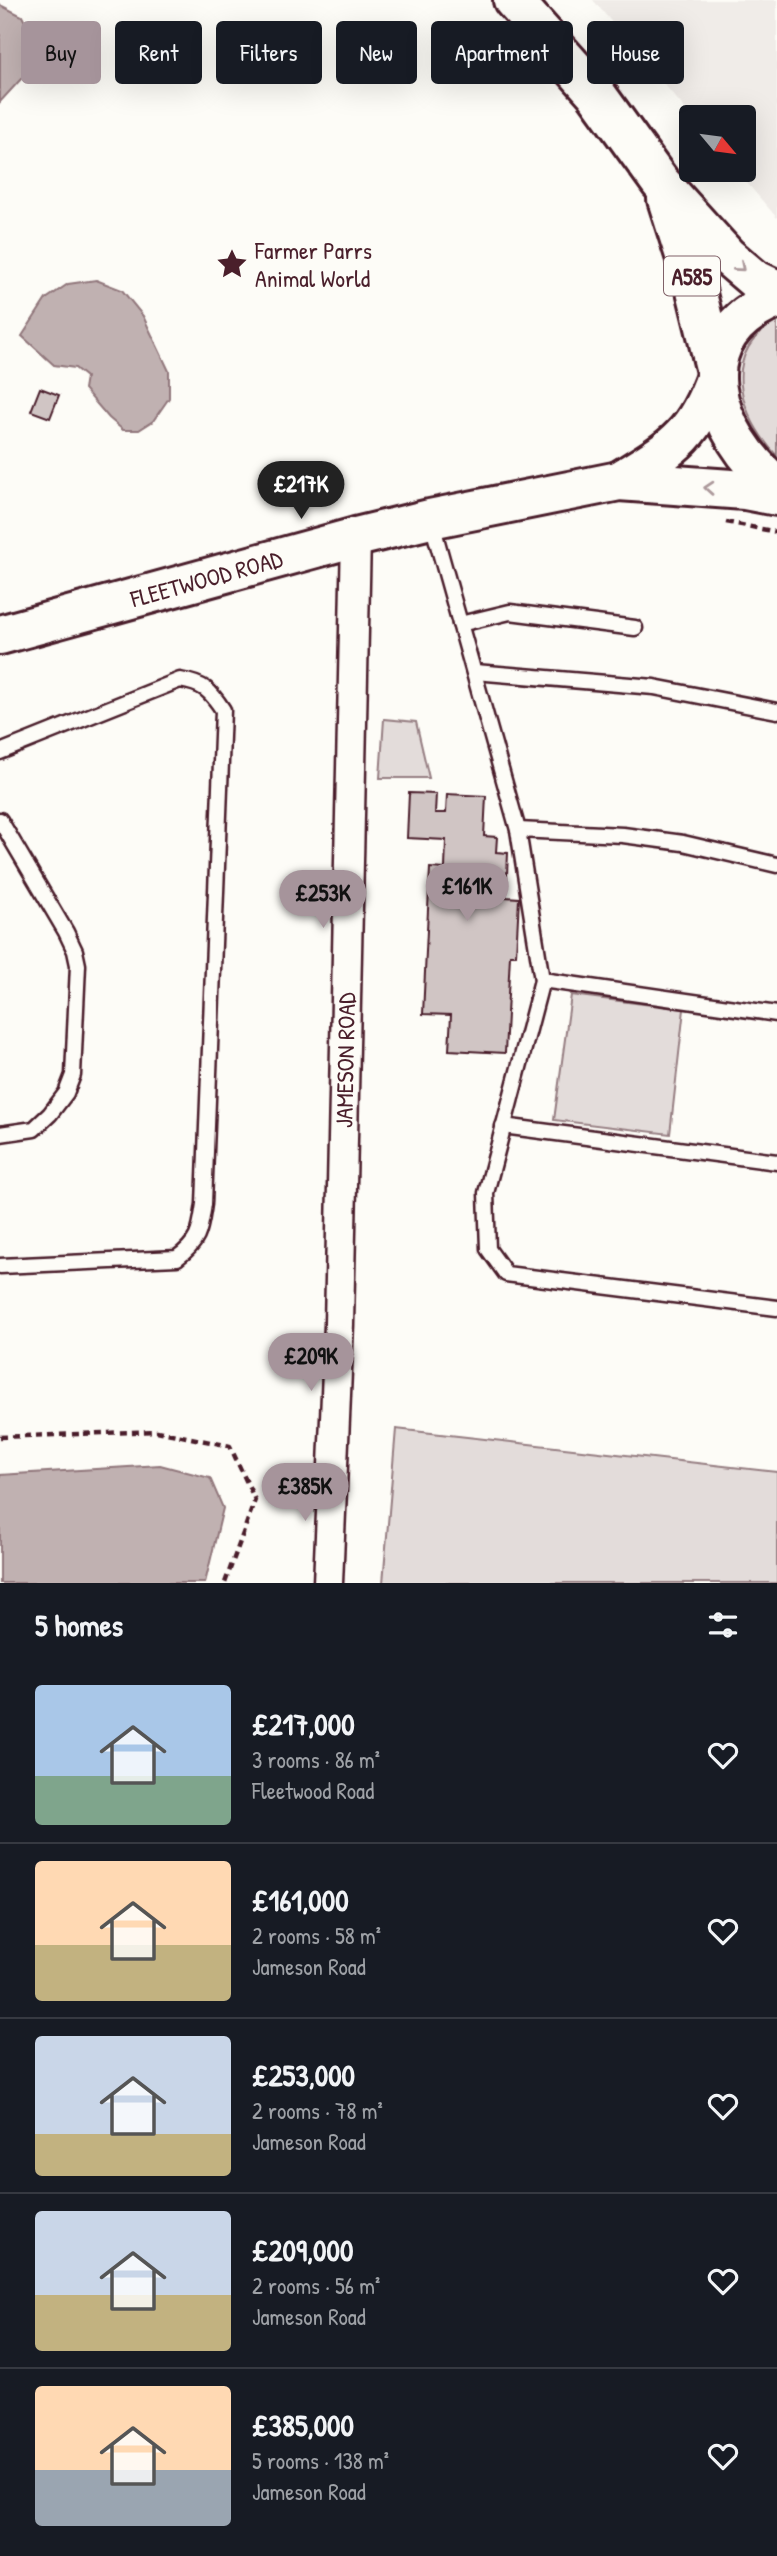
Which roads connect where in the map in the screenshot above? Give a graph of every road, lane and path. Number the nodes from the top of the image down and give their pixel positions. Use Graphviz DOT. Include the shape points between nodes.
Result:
graph roads {
  1 [pos="513,0"];
  2 [pos="660,182"];
  3 [pos="777,290"];
  4 [pos="777,299"];
  5 [pos="716,374"];
  6 [pos="619,481"];
  7 [pos="777,486"];
  8 [pos="777,496"];
  9 [pos="430,519"];
  10 [pos="356,537"];
  11 [pos="460,624"];
  12 [pos="635,628"];
  13 [pos="0,635"];
  14 [pos="475,672"];
  15 [pos="777,711"];
  16 [pos="0,752"];
  17 [pos="0,820"];
  18 [pos="519,830"];
  19 [pos="777,865"];
  20 [pos="542,980"];
  21 [pos="777,1014"];
  22 [pos="503,1126"];
  23 [pos="0,1135"];
  24 [pos="777,1162"];
  25 [pos="0,1266"];
  26 [pos="777,1308"];
  27 [pos="0,1437"];
  28 [pos="225,1583"];
  29 [pos="328,1583"];
  1 -- 2 [label="main road, A585" via="594,92"];
  2 -- 3 [label="main road, A585, one-way" via="738,267"];
  2 -- 5 [label="main road, A585" via="690,268"];
  4 -- 5 [label="main road, A585" via="754,310 729,334"];
  5 -- 6 [label="main road, FLEETWOOD ROAD" via="702,410 682,438"];
  5 -- 7 [label="main road, A585" via="719,402 734,440"];
  8 -- 6 [label="main road, FLEETWOOD ROAD, one-way"];
  6 -- 9 [label="main road, FLEETWOOD ROAD"];
  9 -- 10 [label="main road, FLEETWOOD ROAD"];
  9 -- 11 [label="lane"];
  10 -- 13 [label="main road, FLEETWOOD ROAD"];
  10 -- 29 [label="street, JAMESON ROAD" via="339,1324"];
  11 -- 12 [label="lane" via="510,612"];
  11 -- 14 [label="lane"];
  14 -- 15 [label="lane" via="654,687"];
  14 -- 18 [label="lane"];
  16 -- 25 [label="lane" via="180,680 198,683 223,710 204,1204 199,1234 190,1249 177,1258"];
  17 -- 23 [label="lane" via="66,932 78,965 73,1075 65,1093 34,1129"];
  18 -- 19 [label="lane" via="683,843"];
  18 -- 20 [label="lane"];
  20 -- 21 [label="lane"];
  20 -- 22 [label="lane"];
  22 -- 24 [label="lane"];
  22 -- 26 [label="lane" via="486,1193 488,1249 506,1274"];
  27 -- 28 [label="path" via="157,1432 230,1446 255,1500"];
}
